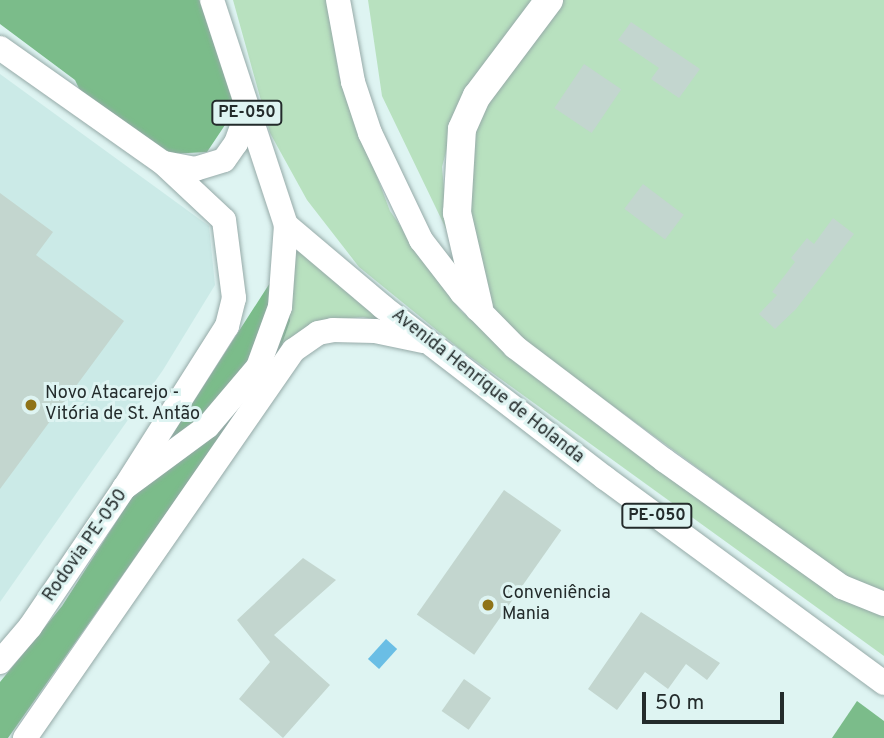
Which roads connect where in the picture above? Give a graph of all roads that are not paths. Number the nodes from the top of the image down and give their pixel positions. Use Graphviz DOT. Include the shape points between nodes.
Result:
graph roads {
  1 [pos="212,0"];
  2 [pos="338,0"];
  3 [pos="549,0"];
  4 [pos="0,48"];
  5 [pos="247,113"];
  6 [pos="163,163"];
  7 [pos="286,225"];
  8 [pos="479,308"];
  9 [pos="433,345"];
  10 [pos="124,488"];
  11 [pos="884,604"];
  12 [pos="0,662"];
  13 [pos="884,683"];
  14 [pos="24,738"];
  1 -- 5 [label="main road, PE-050"];
  2 -- 8 [label="main road, PE-050" via="354,82 404,209 436,262"];
  3 -- 8 [label="highway" via="477,96 462,129 457,213"];
  4 -- 6 [label="main road"];
  5 -- 6 [label="main road" via="224,160 195,169"];
  5 -- 7 [label="main road, PE-050"];
  6 -- 10 [label="main road" via="224,220 234,298 227,326 211,356"];
  7 -- 9 [label="main road, Avenida Henrique de Holanda / PE-050"];
  7 -- 10 [label="main road, Rodovia PE-050 / PE-050" via="280,307 258,367 208,426"];
  8 -- 11 [label="main road, PE-050" via="515,347 664,460 842,587"];
  9 -- 13 [label="main road, Avenida Henrique de Holanda / PE-050"];
  9 -- 14 [label="main road, PE-050" via="375,331 318,332 294,350"];
  10 -- 12 [label="main road, Rodovia PE-050 / PE-050" via="30,627"];
}
